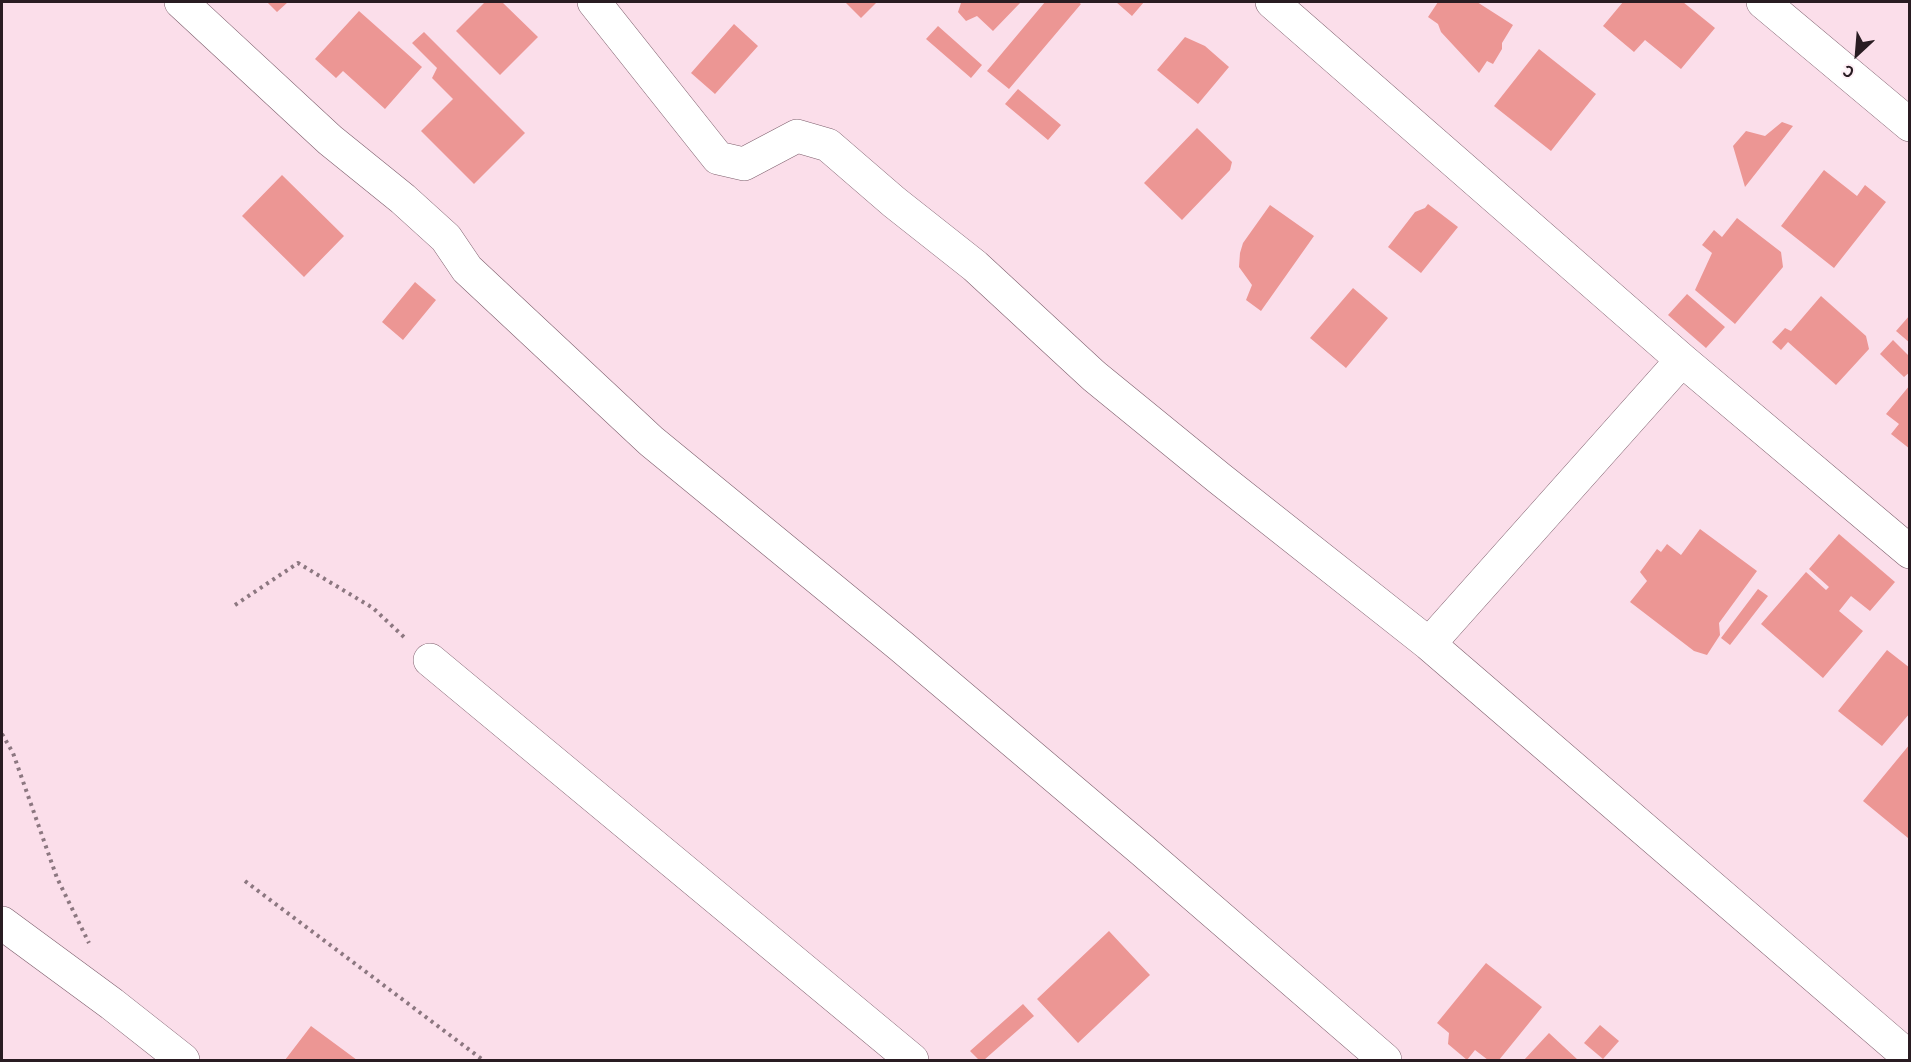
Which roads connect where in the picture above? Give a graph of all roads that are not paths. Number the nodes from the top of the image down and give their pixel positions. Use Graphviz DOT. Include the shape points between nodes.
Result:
graph roads {
  1 [pos="181,2"];
  2 [pos="594,2"];
  3 [pos="1272,2"];
  4 [pos="1763,2"];
  5 [pos="1910,125"];
  6 [pos="1682,360"];
  7 [pos="1910,552"];
  8 [pos="1429,644"];
  9 [pos="430,660"];
  10 [pos="6,935"];
  11 [pos="1910,1058"];
  12 [pos="183,1060"];
  13 [pos="912,1060"];
  14 [pos="1385,1060"];
  1 -- 14 [label="street" via="330,140 446,238 467,269 651,441 902,646"];
  2 -- 8 [label="street" via="718,158 744,164 797,136 828,145 975,266 1103,384"];
  3 -- 6 [label="street"];
  4 -- 5 [label="street"];
  6 -- 7 [label="street"];
  6 -- 8 [label="street"];
  8 -- 11 [label="street"];
  9 -- 13 [label="street"];
  10 -- 12 [label="street" via="112,1004"];
}
